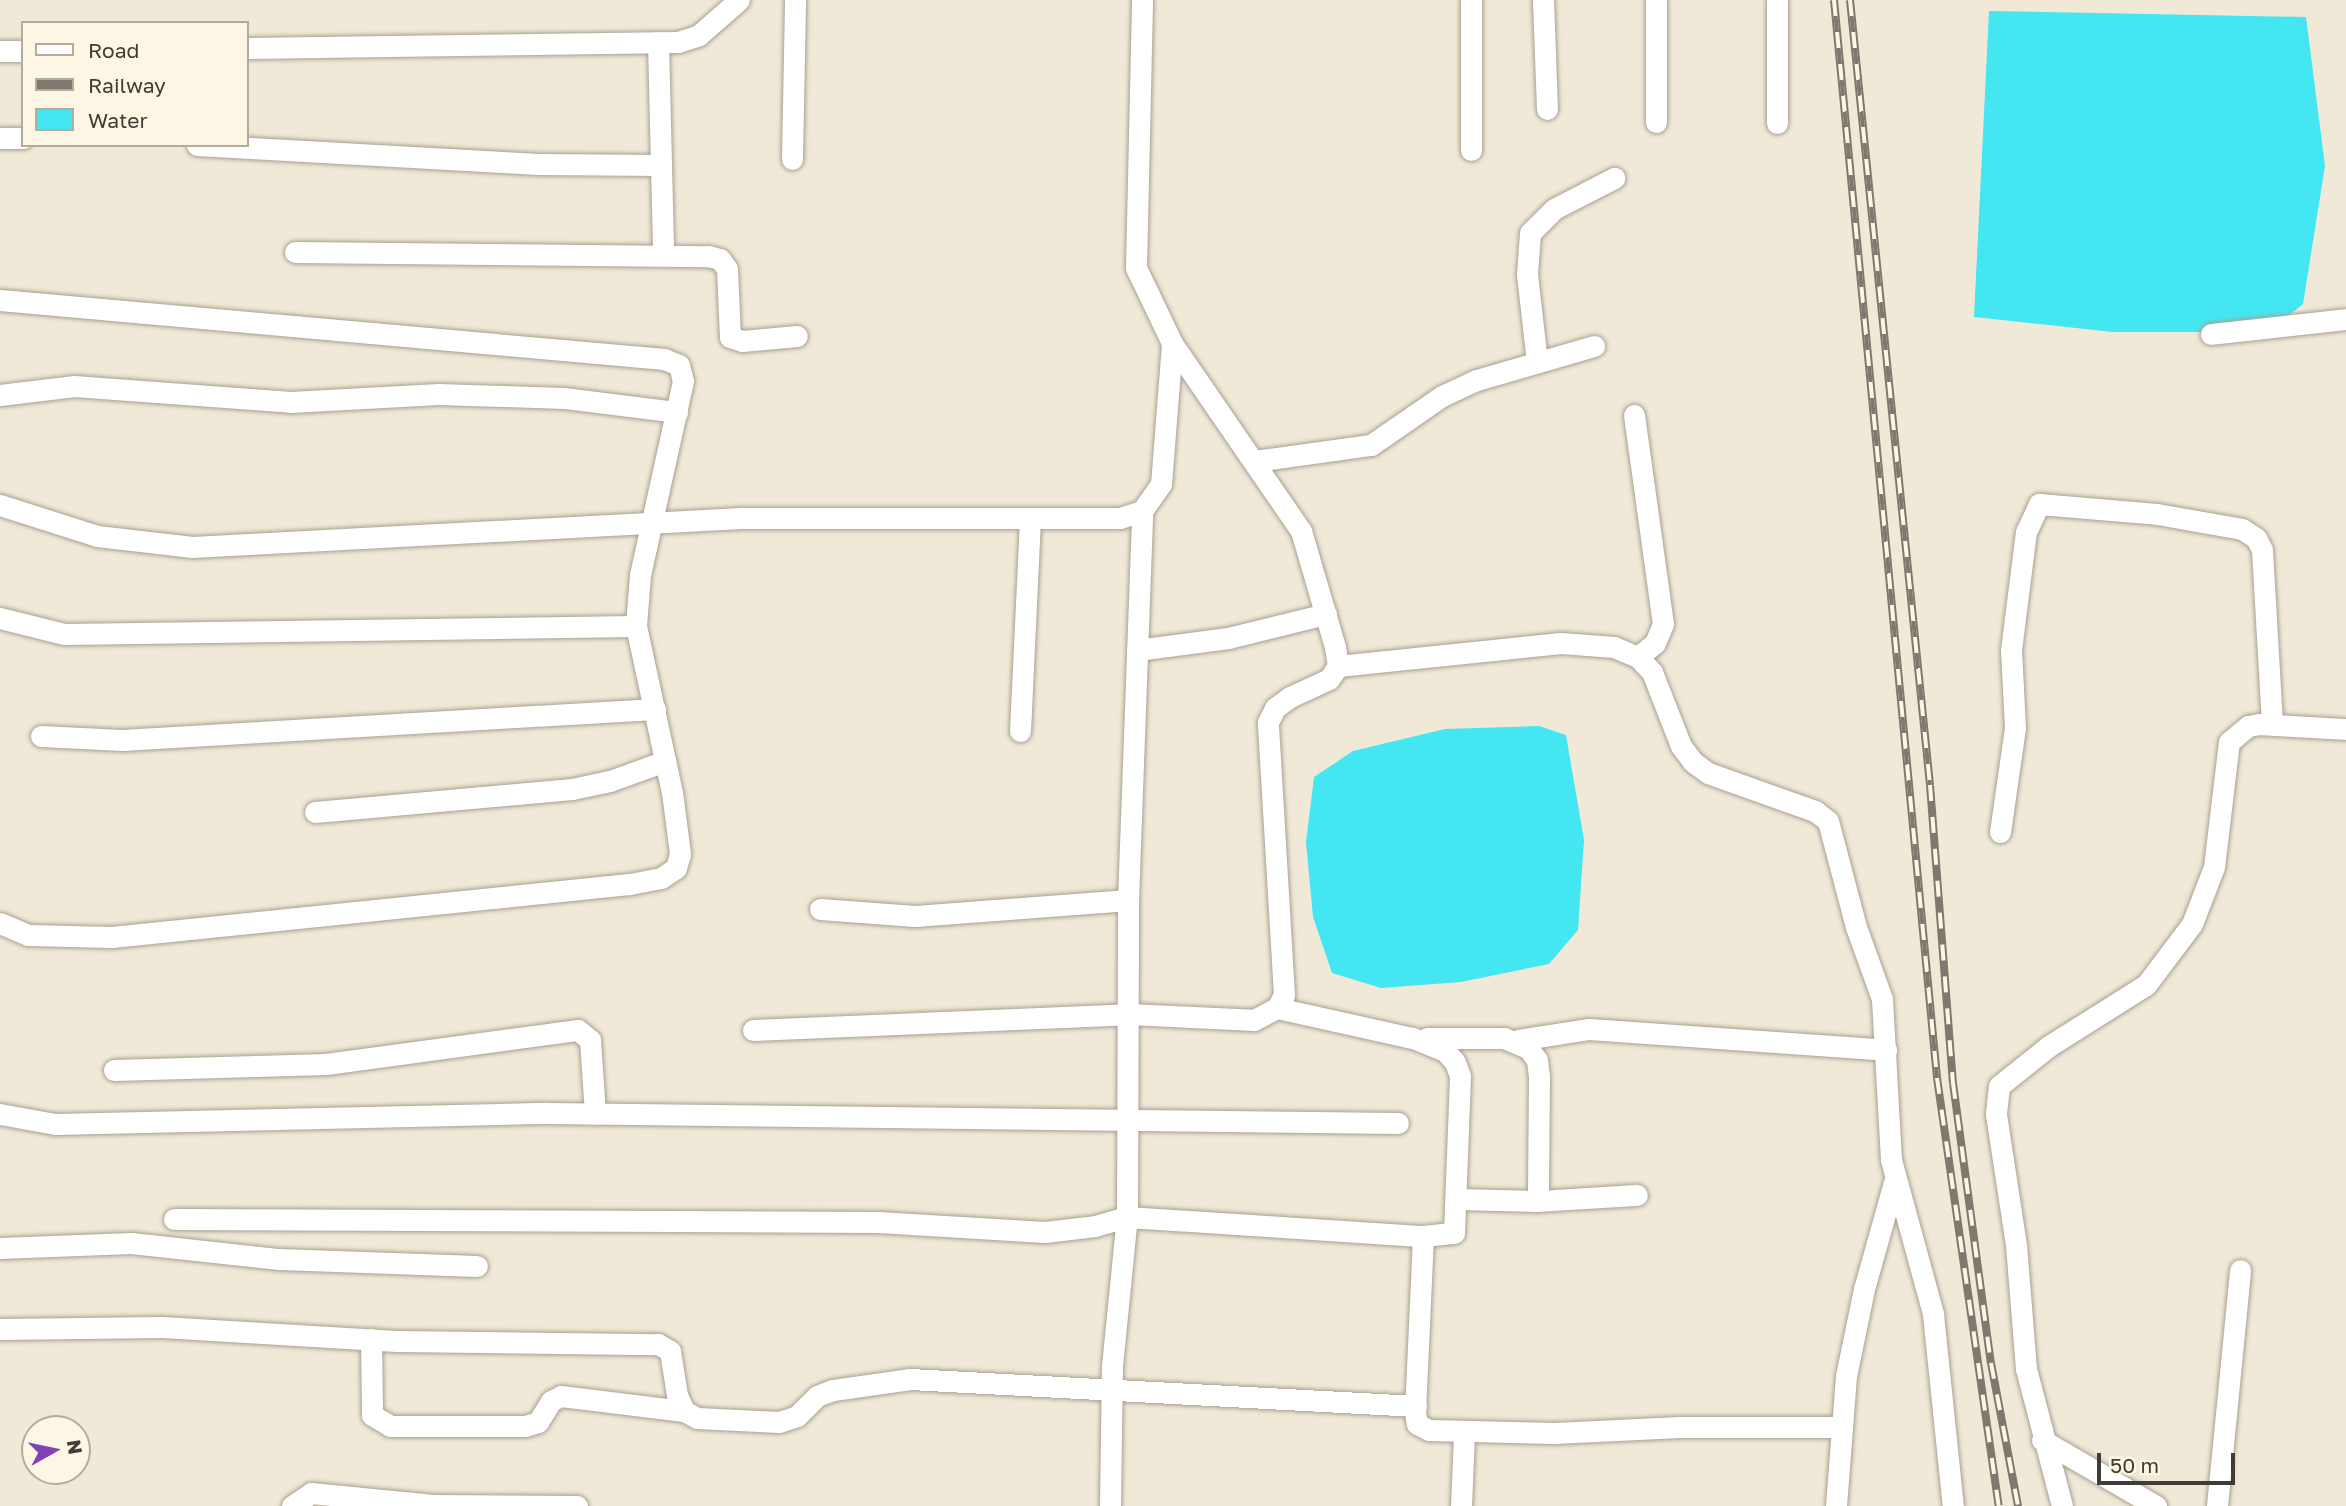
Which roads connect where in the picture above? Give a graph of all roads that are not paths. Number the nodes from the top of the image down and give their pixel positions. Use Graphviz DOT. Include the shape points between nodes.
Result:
graph roads {
  1 [pos="739,0"];
  2 [pos="795,0"];
  3 [pos="1142,0"];
  4 [pos="1471,0"];
  5 [pos="1543,0"];
  6 [pos="1656,0"];
  7 [pos="1776,0"];
  8 [pos="658,42"];
  9 [pos="248,48"];
  10 [pos="0,51"];
  11 [pos="21,51"];
  12 [pos="1547,109"];
  13 [pos="1656,122"];
  14 [pos="1777,123"];
  15 [pos="0,138"];
  16 [pos="21,138"];
  17 [pos="233,147"];
  18 [pos="1471,150"];
  19 [pos="792,159"];
  20 [pos="661,165"];
  21 [pos="1614,178"];
  22 [pos="295,252"];
  23 [pos="663,254"];
  24 [pos="0,300"];
  25 [pos="2346,319"];
  26 [pos="2211,334"];
  27 [pos="797,337"];
  28 [pos="1172,343"];
  29 [pos="1594,346"];
  30 [pos="1537,362"];
  31 [pos="0,396"];
  32 [pos="677,412"];
  33 [pos="1634,415"];
  34 [pos="1255,461"];
  35 [pos="0,505"];
  36 [pos="1142,511"];
  37 [pos="1030,518"];
  38 [pos="650,526"];
  39 [pos="1326,614"];
  40 [pos="0,618"];
  41 [pos="636,626"];
  42 [pos="1137,650"];
  43 [pos="1638,657"];
  44 [pos="1338,666"];
  45 [pos="655,709"];
  46 [pos="2272,723"];
  47 [pos="2346,729"];
  48 [pos="1020,731"];
  49 [pos="41,736"];
  50 [pos="665,761"];
  51 [pos="315,812"];
  52 [pos="2000,832"];
  53 [pos="1128,900"];
  54 [pos="820,909"];
  55 [pos="0,923"];
  56 [pos="1277,1008"];
  57 [pos="1129,1014"];
  58 [pos="753,1030"];
  59 [pos="1412,1038"];
  60 [pos="1518,1040"];
  61 [pos="1886,1050"];
  62 [pos="114,1070"];
  63 [pos="0,1114"];
  64 [pos="595,1114"];
  65 [pos="1128,1121"];
  66 [pos="1398,1123"];
  67 [pos="1894,1182"];
  68 [pos="1637,1195"];
  69 [pos="1458,1199"];
  70 [pos="1538,1201"];
  71 [pos="1127,1217"];
  72 [pos="174,1219"];
  73 [pos="1423,1236"];
  74 [pos="0,1248"];
  75 [pos="477,1266"];
  76 [pos="2240,1270"];
  77 [pos="0,1329"];
  78 [pos="371,1339"];
  79 [pos="1112,1392"];
  80 [pos="1416,1406"];
  81 [pos="684,1411"];
  82 [pos="1842,1427"];
  83 [pos="1464,1433"];
  84 [pos="2042,1440"];
  85 [pos="292,1506"];
  86 [pos="578,1506"];
  87 [pos="1110,1506"];
  88 [pos="1461,1506"];
  89 [pos="1836,1506"];
  90 [pos="1953,1506"];
  91 [pos="2062,1506"];
  92 [pos="2156,1506"];
  93 [pos="2217,1506"];
  1 -- 8 [label="street" via="699,35"];
  2 -- 19 [label="street"];
  3 -- 28 [label="street" via="1136,268"];
  4 -- 18 [label="street"];
  5 -- 12 [label="street"];
  6 -- 13 [label="street"];
  7 -- 14 [label="street"];
  8 -- 9 [label="street"];
  8 -- 20 [label="street"];
  10 -- 11 [label="street"];
  15 -- 16 [label="street"];
  17 -- 20 [label="street" via="538,164"];
  20 -- 23 [label="street"];
  21 -- 30 [label="street" via="1554,208 1530,233 1527,274"];
  22 -- 23 [label="street"];
  23 -- 27 [label="street" via="720,259 727,269 730,337 742,341"];
  24 -- 32 [label="street" via="664,359 678,365 683,381"];
  25 -- 26 [label="street"];
  28 -- 34 [label="street"];
  28 -- 36 [label="street" via="1161,484"];
  29 -- 30 [label="street"];
  30 -- 34 [label="street" via="1442,396 1371,445"];
  31 -- 32 [label="street" via="74,386 290,402 439,394 564,398"];
  32 -- 38 [label="street"];
  33 -- 43 [label="street" via="1663,624 1655,643"];
  34 -- 39 [label="street" via="1301,531"];
  35 -- 38 [label="street" via="97,536 192,547"];
  36 -- 37 [label="street" via="1120,518"];
  36 -- 42 [label="street"];
  37 -- 38 [label="street" via="741,518"];
  37 -- 48 [label="street"];
  38 -- 41 [label="street"];
  39 -- 42 [label="street" via="1228,638"];
  39 -- 44 [label="street"];
  40 -- 41 [label="street" via="64,634"];
  41 -- 45 [label="street"];
  42 -- 53 [label="street"];
  43 -- 44 [label="street" via="1588,642"];
  43 -- 61 [label="street" via="1652,671 1681,746 1693,762 1708,773 1815,811 1828,821 1856,927 1882,999"];
  44 -- 56 [label="street" via="1329,679 1275,708 1268,722 1268,775 1286,977"];
  45 -- 49 [label="street" via="122,740"];
  45 -- 50 [label="street"];
  46 -- 47 [label="street"];
  46 -- 52 [label="street" via="2262,550 2256,538 2242,529 2157,514 2039,504 2026,532 2011,650 2015,728"];
  46 -- 84 [label="street" via="2248,726 2229,742 2210,887 2192,924 2169,955 2146,985 2049,1046 1999,1086 1996,1114 2016,1245 2026,1369"];
  50 -- 51 [label="street" via="572,789"];
  50 -- 55 [label="street" via="680,854 676,868 661,878 112,937 28,935"];
  53 -- 54 [label="street" via="915,916"];
  53 -- 57 [label="street"];
  56 -- 57 [label="street" via="1254,1020"];
  56 -- 59 [label="street"];
  57 -- 58 [label="street"];
  57 -- 65 [label="street"];
  59 -- 60 [label="street"];
  59 -- 69 [label="street" via="1445,1051 1460,1076"];
  60 -- 61 [label="street" via="1589,1029"];
  60 -- 70 [label="street" via="1537,1060"];
  61 -- 67 [label="street"];
  62 -- 64 [label="street" via="326,1064 578,1030 590,1040"];
  63 -- 64 [label="street" via="55,1124"];
  64 -- 65 [label="street"];
  65 -- 66 [label="street"];
  65 -- 71 [label="street"];
  67 -- 82 [label="street" via="1864,1289"];
  67 -- 90 [label="street" via="1929,1288"];
  68 -- 70 [label="street"];
  69 -- 70 [label="street"];
  69 -- 73 [label="street" via="1454,1233"];
  71 -- 72 [label="street" via="1045,1232 878,1222"];
  71 -- 73 [label="street"];
  71 -- 79 [label="street"];
  73 -- 80 [label="street"];
  74 -- 75 [label="street" via="131,1243 279,1259"];
  76 -- 93 [label="street"];
  77 -- 78 [label="street" via="162,1327"];
  78 -- 81 [label="street" via="658,1344 670,1351"];
  78 -- 81 [label="street" via="372,1415 390,1426 525,1426 538,1422 551,1401 561,1396"];
  79 -- 80 [label="street"];
  79 -- 81 [label="street" via="910,1379 833,1390 817,1396 797,1416 779,1422 697,1418"];
  79 -- 87 [label="street"];
  80 -- 83 [label="street" via="1417,1424"];
  82 -- 83 [label="street"];
  82 -- 89 [label="street"];
  83 -- 88 [label="street"];
  84 -- 91 [label="street"];
  84 -- 92 [label="street"];
  85 -- 86 [label="street" via="311,1493 433,1505"];
}
